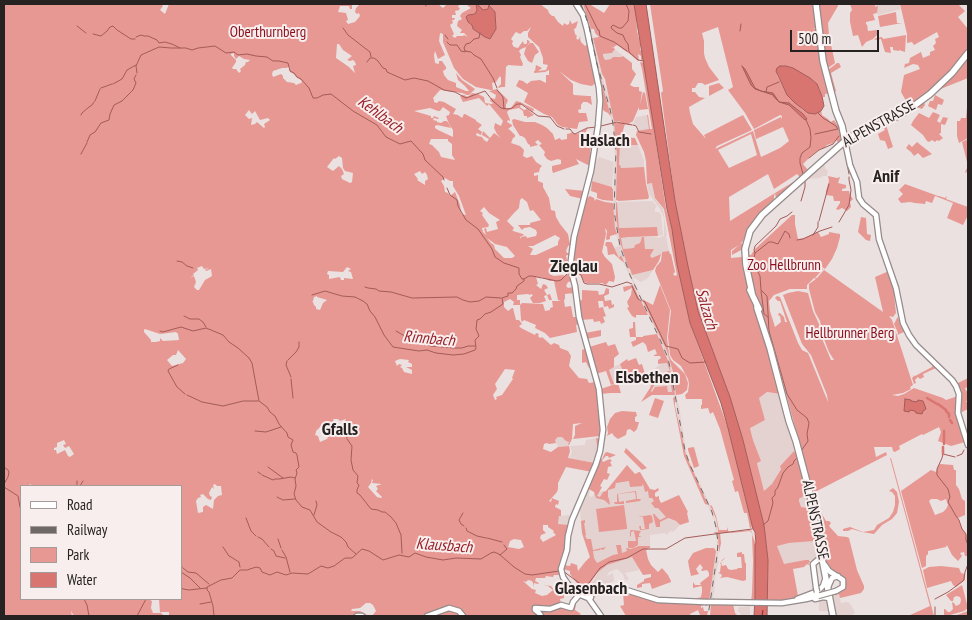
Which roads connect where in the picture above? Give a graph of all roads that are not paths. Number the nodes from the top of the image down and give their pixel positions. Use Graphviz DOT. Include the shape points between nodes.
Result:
graph roads {
  1 [pos="576,4"];
  2 [pos="816,4"];
  3 [pos="968,52"];
  4 [pos="845,141"];
  5 [pos="968,445"];
  6 [pos="821,561"];
  7 [pos="839,576"];
  8 [pos="825,580"];
  9 [pos="828,587"];
  10 [pos="580,595"];
  11 [pos="590,597"];
  12 [pos="815,597"];
  13 [pos="830,600"];
  14 [pos="779,603"];
  15 [pos="357,616"];
  16 [pos="362,616"];
  17 [pos="427,616"];
  18 [pos="463,616"];
  19 [pos="541,616"];
  20 [pos="601,616"];
  21 [pos="833,616"];
  1 -- 10 [label="main road" via="587,30 600,97 588,186 573,246 572,273 579,317 599,389 603,430 596,464 572,520 562,572 572,590"];
  2 -- 4 [label="main road" via="823,61"];
  3 -- 4 [label="main road, ALPENSTRASSE" via="944,81 917,104"];
  4 -- 5 [label="main road" via="859,198 876,215 879,239 896,288 903,323 916,344 956,384 958,414"];
  4 -- 6 [label="main road, ALPENSTRASSE" via="757,219 744,242 743,258 791,420"];
  6 -- 7 [label="main road" via="829,571"];
  6 -- 8 [label="main road, ALPENSTRASSE"];
  6 -- 9 [label="main road, ALPENSTRASSE"];
  6 -- 12 [label="main road, bridge" via="814,562 813,566"];
  7 -- 9 [label="main road" via="832,578"];
  7 -- 12 [label="main road, bridge" via="844,584 841,588"];
  8 -- 13 [label="main road, ALPENSTRASSE"];
  8 -- 14 [label="main road" via="818,591"];
  9 -- 13 [label="main road, ALPENSTRASSE"];
  10 -- 11 [label="main road"];
  10 -- 19 [label="main road" via="570,608 561,605 550,609 535,608"];
  11 -- 14 [label="main road, bridge" via="623,589 661,601"];
  11 -- 20 [label="main road"];
  12 -- 14 [label="main road"];
  13 -- 14 [label="main road" via="823,597 792,604"];
  13 -- 21 [label="main road, ALPENSTRASSE"];
  15 -- 16 [label="main road"];
  17 -- 18 [label="main road" via="450,608"];
}
